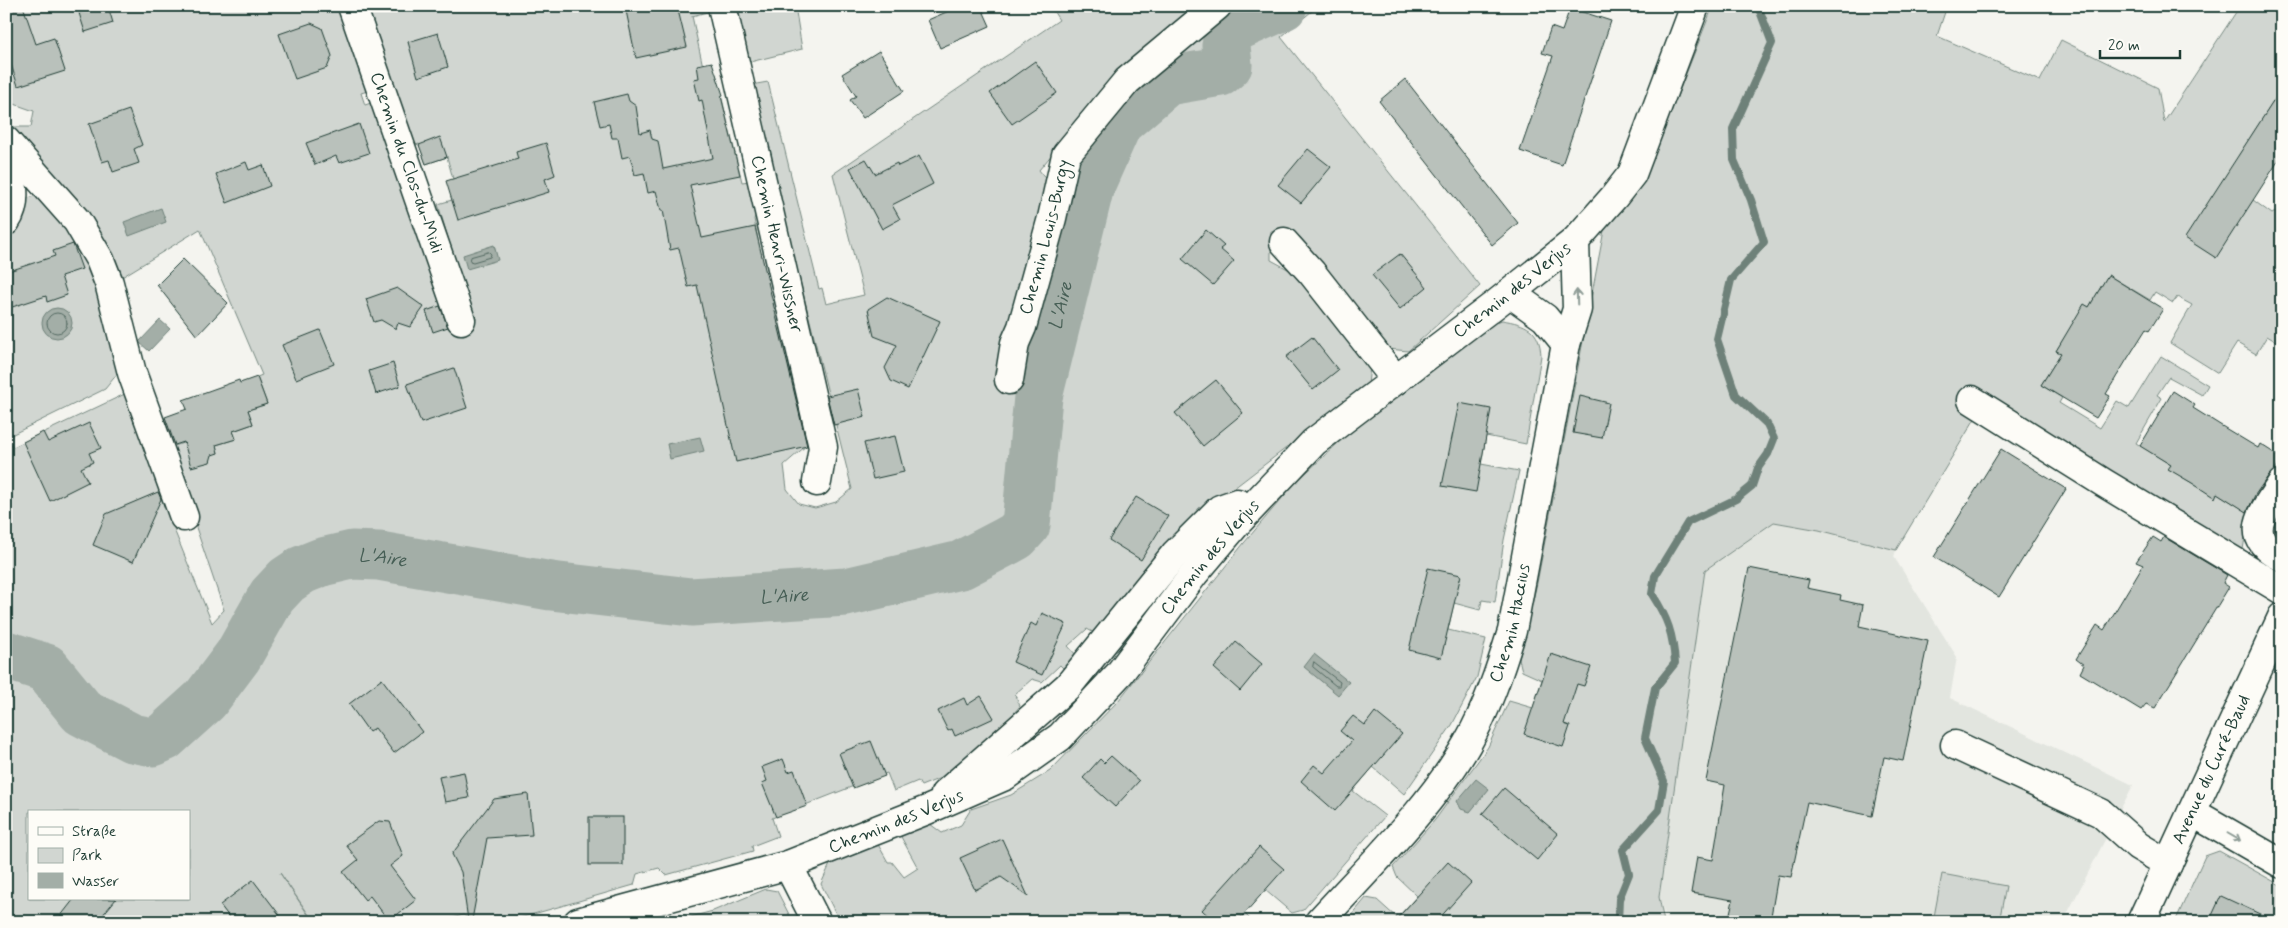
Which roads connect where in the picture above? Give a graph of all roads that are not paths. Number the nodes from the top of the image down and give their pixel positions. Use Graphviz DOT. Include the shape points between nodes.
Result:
graph roads {
  1 [pos="352,6"];
  2 [pos="722,6"];
  3 [pos="1217,6"];
  4 [pos="1694,6"];
  5 [pos="6,141"];
  6 [pos="6,157"];
  7 [pos="6,221"];
  8 [pos="1575,241"];
  9 [pos="1284,242"];
  10 [pos="1510,294"];
  11 [pos="461,320"];
  12 [pos="1566,344"];
  13 [pos="1009,380"];
  14 [pos="1396,380"];
  15 [pos="1972,400"];
  16 [pos="817,482"];
  17 [pos="2282,483"];
  18 [pos="184,517"];
  19 [pos="2282,556"];
  20 [pos="2282,590"];
  21 [pos="2282,617"];
  22 [pos="1956,745"];
  23 [pos="2192,812"];
  24 [pos="2168,864"];
  25 [pos="2282,864"];
  26 [pos="788,865"];
  27 [pos="578,922"];
  28 [pos="818,922"];
  29 [pos="1319,922"];
  30 [pos="2142,922"];
  1 -- 11 [label="street, Chemin du Clos-du-Midi"];
  2 -- 16 [label="street, Chemin Henri-Wissner" via="822,447"];
  3 -- 13 [label="street, Chemin Louis-Burgy" via="1127,81 1066,155 1052,218 1015,343"];
  4 -- 8 [label="street, Chemin des Verjus" via="1632,174"];
  5 -- 18 [label="street" via="77,221 100,260 109,282 132,373"];
  6 -- 7 [label="street" via="14,188"];
  8 -- 10 [label="street, Chemin des Verjus"];
  12 -- 8 [label="street, Chemin Haccius, one-way" via="1577,309"];
  9 -- 14 [label="street"];
  10 -- 12 [label="street" via="1545,318"];
  10 -- 14 [label="street, Chemin des Verjus"];
  12 -- 29 [label="street, Chemin Haccius" via="1512,631 1495,684 1467,744 1450,771 1419,811"];
  14 -- 26 [label="street, Chemin des Verjus" via="1314,442 1250,508 1194,574 1119,674 1060,737 1005,776"];
  15 -- 20 [label="street" via="2104,484"];
  17 -- 19 [label="street" via="2261,518 2257,532 2261,542"];
  21 -- 23 [label="street, Avenue du Curé-Baud"];
  22 -- 24 [label="street" via="2101,813 2138,846"];
  23 -- 24 [label="street, Avenue du Curé-Baud"];
  23 -- 25 [label="street, one-way"];
  24 -- 30 [label="street, Avenue du Curé-Baud"];
  26 -- 27 [label="street, Chemin des Verjus"];
  26 -- 28 [label="street"];
}
